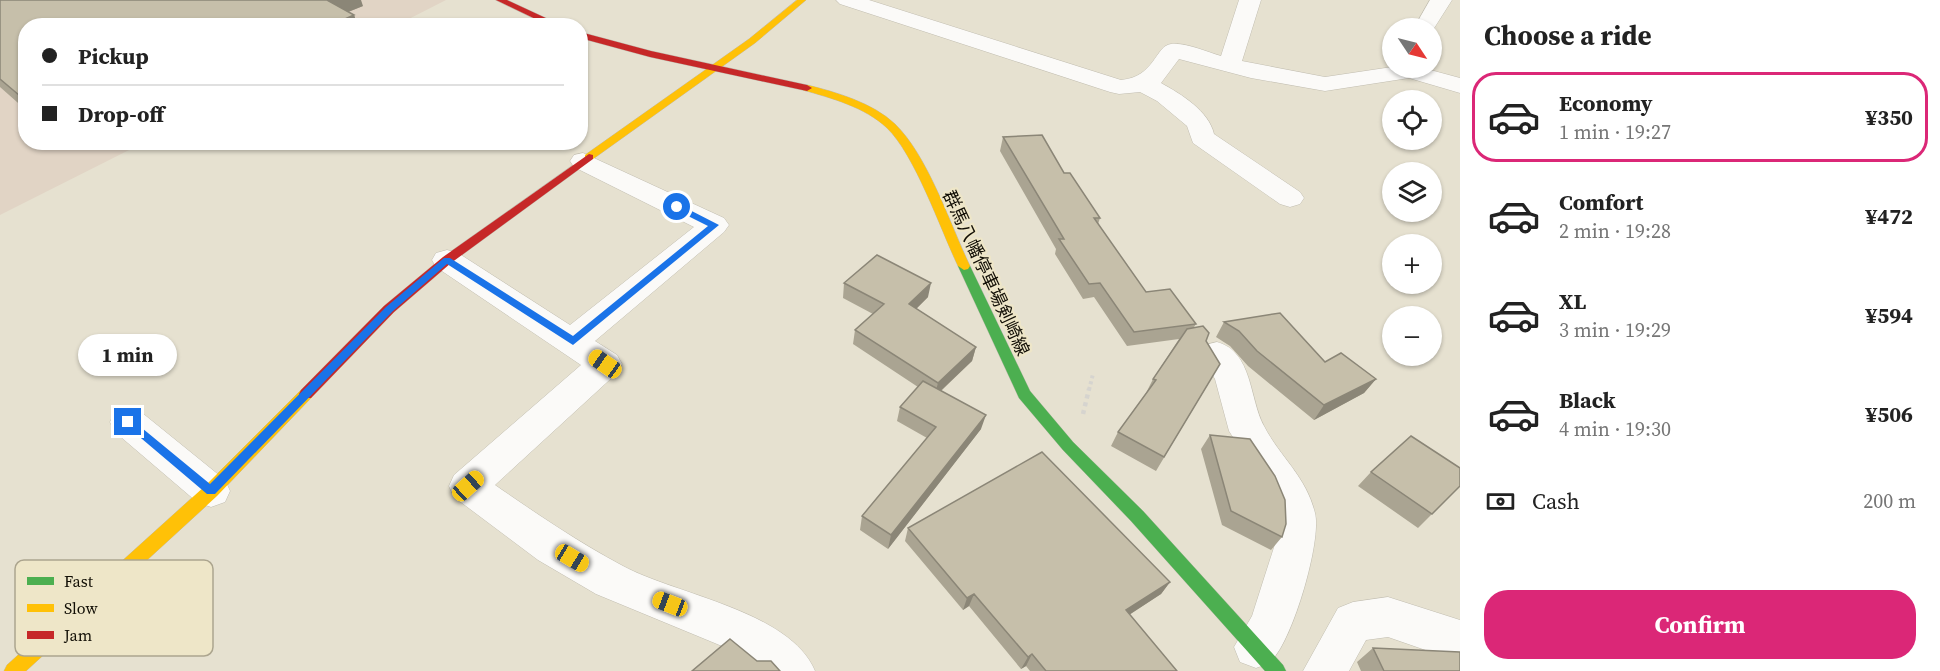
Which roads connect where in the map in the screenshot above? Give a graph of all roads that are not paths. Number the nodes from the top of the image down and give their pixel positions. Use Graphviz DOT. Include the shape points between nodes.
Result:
graph roads {
  1 [pos="500,0"];
  2 [pos="802,0"];
  3 [pos="847,0"];
  4 [pos="924,0"];
  5 [pos="1250,0"];
  6 [pos="1441,0"];
  7 [pos="541,18"];
  8 [pos="902,18"];
  9 [pos="1431,18"];
  10 [pos="588,38"];
  11 [pos="1230,64"];
  12 [pos="713,69"];
  13 [pos="1382,74"];
  14 [pos="1436,78"];
  15 [pos="1144,84"];
  16 [pos="1460,86"];
  17 [pos="583,161"];
  18 [pos="1290,198"];
  19 [pos="447,260"];
  20 [pos="573,341"];
  21 [pos="1217,354"];
  22 [pos="128,422"];
  23 [pos="211,491"];
  24 [pos="137,560"];
  25 [pos="1460,641"];
  26 [pos="33,656"];
  27 [pos="1267,659"];
  28 [pos="20,668"];
  29 [pos="793,671"];
  30 [pos="1325,671"];
  1 -- 7 [label="main road"];
  2 -- 12 [label="main road" via="770,29"];
  3 -- 8 [label="street"];
  4 -- 8 [label="street"];
  5 -- 11 [label="street"];
  6 -- 9 [label="street"];
  8 -- 15 [label="street" via="1119,87"];
  10 -- 12 [label="main road, 群馬八幡停車場剣崎線"];
  11 -- 13 [label="street" via="1325,84"];
  11 -- 15 [label="street" via="1173,50 1155,78"];
  12 -- 17 [label="main road"];
  12 -- 27 [label="main road, 群馬八幡停車場剣崎線" via="815,89 843,99 891,126 912,155 1024,394"];
  14 -- 16 [label="street"];
  15 -- 18 [label="street" via="1199,123 1202,138"];
  17 -- 19 [label="main road"];
  17 -- 20 [label="street" via="714,225"];
  19 -- 20 [label="street"];
  19 -- 23 [label="main road" via="389,309"];
  20 -- 29 [label="street" via="605,364 468,486 552,547 611,581 749,636"];
  21 -- 27 [label="street" via="1232,377 1247,431 1284,482 1296,513 1297,538 1270,626"];
  22 -- 23 [label="street"];
  23 -- 24 [label="main road"];
  25 -- 30 [label="street" via="1388,617 1353,622"];
  26 -- 28 [label="main road"];
}
